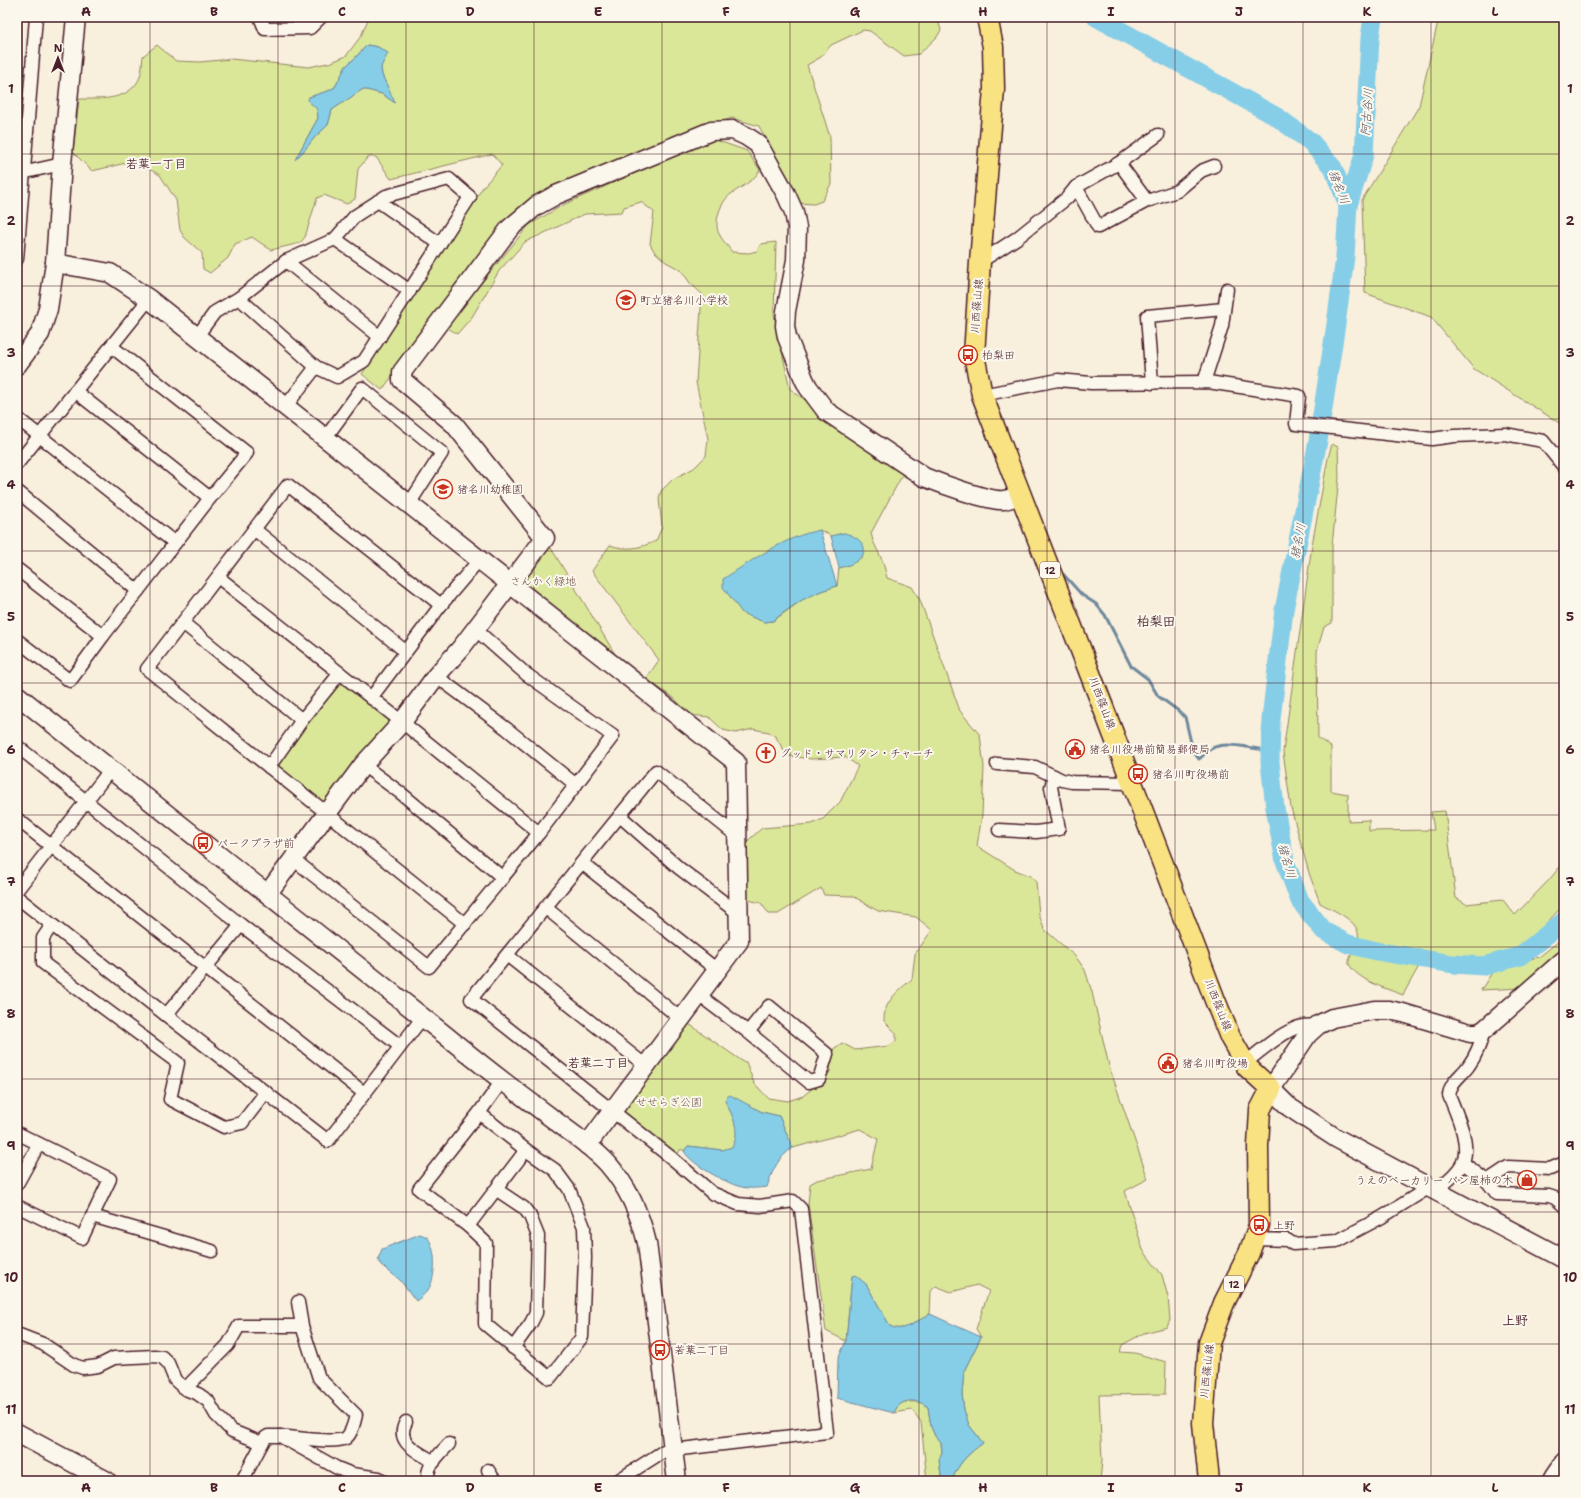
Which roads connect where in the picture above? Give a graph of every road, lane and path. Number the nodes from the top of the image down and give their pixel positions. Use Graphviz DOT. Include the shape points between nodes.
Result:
graph roads {
  1 [pos="36,17"];
  2 [pos="76,17"];
  3 [pos="260,17"];
  4 [pos="321,17"];
  5 [pos="987,17"];
  6 [pos="1158,135"];
  7 [pos="1120,163"];
  8 [pos="62,164"];
  9 [pos="1214,166"];
  10 [pos="20,173"];
  11 [pos="1076,187"];
  12 [pos="378,201"];
  13 [pos="1147,201"];
  14 [pos="335,240"];
  15 [pos="440,244"];
  16 [pos="17,259"];
  17 [pos="286,261"];
  18 [pos="980,262"];
  19 [pos="55,263"];
  20 [pos="1227,289"];
  21 [pos="410,291"];
  22 [pos="240,298"];
  23 [pos="149,299"];
  24 [pos="1224,309"];
  25 [pos="197,336"];
  26 [pos="380,337"];
  27 [pos="111,346"];
  28 [pos="17,365"];
  29 [pos="316,367"];
  30 [pos="1204,382"];
  31 [pos="1152,383"];
  32 [pos="75,391"];
  33 [pos="982,395"];
  34 [pos="286,406"];
  35 [pos="17,418"];
  36 [pos="39,436"];
  37 [pos="326,437"];
  38 [pos="17,464"];
  39 [pos="1564,467"];
  40 [pos="17,491"];
  41 [pos="1021,494"];
  42 [pos="210,498"];
  43 [pos="409,504"];
  44 [pos="254,529"];
  45 [pos="175,543"];
  46 [pos="479,560"];
  47 [pos="17,569"];
  48 [pos="218,577"];
  49 [pos="509,584"];
  50 [pos="138,591"];
  51 [pos="441,605"];
  52 [pos="183,623"];
  53 [pos="475,629"];
  54 [pos="103,636"];
  55 [pos="17,640"];
  56 [pos="405,651"];
  57 [pos="340,673"];
  58 [pos="436,676"];
  59 [pos="17,695"];
  60 [pos="371,698"];
  61 [pos="302,720"];
  62 [pos="402,722"];
  63 [pos="17,746"];
  64 [pos="997,764"];
  65 [pos="363,765"];
  66 [pos="269,767"];
  67 [pos="110,769"];
  68 [pos="1054,776"];
  69 [pos="1132,783"];
  70 [pos="576,785"];
  71 [pos="86,801"];
  72 [pos="327,813"];
  73 [pos="620,816"];
  74 [pos="17,819"];
  75 [pos="999,830"];
  76 [pos="539,833"];
  77 [pos="737,836"];
  78 [pos="51,846"];
  79 [pos="293,859"];
  80 [pos="582,863"];
  81 [pos="503,878"];
  82 [pos="17,890"];
  83 [pos="268,893"];
  84 [pos="17,897"];
  85 [pos="546,908"];
  86 [pos="738,913"];
  87 [pos="466,924"];
  88 [pos="52,925"];
  89 [pos="241,925"];
  90 [pos="507,955"];
  91 [pos="1564,960"];
  92 [pos="207,968"];
  93 [pos="717,970"];
  94 [pos="699,995"];
  95 [pos="166,1015"];
  96 [pos="422,1017"];
  97 [pos="681,1019"];
  98 [pos="1318,1025"];
  99 [pos="1484,1030"];
  100 [pos="748,1032"];
  101 [pos="400,1046"];
  102 [pos="1245,1063"];
  103 [pos="646,1066"];
  104 [pos="502,1081"];
  105 [pos="1271,1089"];
  106 [pos="266,1092"];
  107 [pos="364,1093"];
  108 [pos="613,1111"];
  109 [pos="479,1113"];
  110 [pos="17,1133"];
  111 [pos="39,1144"];
  112 [pos="587,1145"];
  113 [pos="526,1150"];
  114 [pos="1463,1163"];
  115 [pos="1564,1163"];
  116 [pos="1487,1181"];
  117 [pos="17,1184"];
  118 [pos="1433,1189"];
  119 [pos="497,1190"];
  120 [pos="17,1206"];
  121 [pos="1564,1206"];
  122 [pos="92,1216"];
  123 [pos="468,1226"];
  124 [pos="1254,1239"];
  125 [pos="212,1251"];
  126 [pos="1564,1259"];
  127 [pos="298,1302"];
  128 [pos="302,1326"];
  129 [pos="17,1334"];
  130 [pos="513,1348"];
  131 [pos="185,1388"];
  132 [pos="406,1422"];
  133 [pos="17,1433"];
  134 [pos="280,1436"];
  135 [pos="262,1443"];
  136 [pos="449,1444"];
  137 [pos="673,1450"];
  138 [pos="434,1462"];
  139 [pos="1564,1462"];
  140 [pos="488,1470"];
  141 [pos="427,1480"];
  142 [pos="107,1481"];
  143 [pos="242,1481"];
  144 [pos="383,1481"];
  145 [pos="495,1481"];
  146 [pos="617,1481"];
  147 [pos="677,1481"];
  148 [pos="1208,1481"];
  149 [pos="1551,1481"];
  1 -- 10 [label="street"];
  2 -- 8 [label="street"];
  3 -- 4 [label="street" via="265,29 310,28"];
  5 -- 18 [label="main road, 川西篠山線 / 12" via="992,47 994,89"];
  6 -- 7 [label="street"];
  7 -- 11 [label="street"];
  7 -- 13 [label="street"];
  8 -- 10 [label="street"];
  8 -- 19 [label="street"];
  9 -- 13 [label="street" via="1201,171 1177,191"];
  10 -- 16 [label="street"];
  11 -- 13 [label="street" via="1098,227"];
  11 -- 18 [label="street" via="1017,238"];
  12 -- 14 [label="street" via="355,216"];
  12 -- 15 [label="street"];
  12 -- 15 [label="street" via="386,196 449,179 470,197"];
  14 -- 17 [label="street"];
  14 -- 21 [label="street"];
  15 -- 21 [label="street"];
  17 -- 22 [label="street"];
  17 -- 26 [label="street"];
  18 -- 33 [label="main road, 川西篠山線 / 12" via="974,355"];
  19 -- 23 [label="street" via="110,273"];
  19 -- 28 [label="street" via="48,309 40,334"];
  20 -- 24 [label="street"];
  21 -- 26 [label="street"];
  22 -- 25 [label="street" via="215,312"];
  22 -- 29 [label="street"];
  23 -- 25 [label="street"];
  23 -- 27 [label="street"];
  24 -- 30 [label="street" via="1222,326"];
  24 -- 31 [label="street" via="1147,316"];
  25 -- 34 [label="street"];
  26 -- 29 [label="street" via="364,361 337,377"];
  27 -- 32 [label="street"];
  27 -- 42 [label="street" via="247,453"];
  29 -- 34 [label="street"];
  30 -- 31 [label="street"];
  30 -- 39 [label="street" via="1298,396 1296,424 1432,439 1505,434 1543,441"];
  31 -- 33 [label="street" via="1058,380"];
  32 -- 36 [label="street"];
  32 -- 42 [label="street"];
  33 -- 41 [label="main road, 川西篠山線 / 12"];
  34 -- 37 [label="street"];
  35 -- 36 [label="street"];
  36 -- 38 [label="street"];
  36 -- 45 [label="street"];
  37 -- 43 [label="street"];
  37 -- 43 [label="street" via="362,388 442,453"];
  40 -- 50 [label="street"];
  41 -- 49 [label="street" via="1003,500 992,499 924,477 826,411 804,379 785,326 797,253 794,212 758,144 733,130 710,131 556,195 524,215 510,228 402,372 402,380 454,424 545,538"];
  41 -- 69 [label="main road, 川西篠山線 / 12"];
  42 -- 45 [label="street"];
  43 -- 46 [label="street"];
  44 -- 48 [label="street"];
  44 -- 51 [label="street" via="288,485"];
  44 -- 56 [label="street"];
  45 -- 50 [label="street"];
  46 -- 49 [label="street"];
  46 -- 51 [label="street"];
  47 -- 54 [label="street"];
  48 -- 52 [label="street"];
  48 -- 57 [label="street"];
  49 -- 53 [label="street"];
  49 -- 77 [label="street" via="736,762"];
  50 -- 54 [label="street"];
  51 -- 56 [label="street"];
  52 -- 61 [label="street"];
  52 -- 66 [label="street" via="147,669"];
  53 -- 58 [label="street"];
  53 -- 70 [label="street" via="526,674 613,736"];
  54 -- 55 [label="street" via="70,681"];
  56 -- 60 [label="street"];
  57 -- 60 [label="street"];
  57 -- 61 [label="street"];
  58 -- 62 [label="street"];
  58 -- 70 [label="street"];
  59 -- 67 [label="street"];
  60 -- 62 [label="street"];
  61 -- 66 [label="street"];
  62 -- 65 [label="street"];
  62 -- 76 [label="street"];
  63 -- 71 [label="street"];
  64 -- 68 [label="street" via="1035,767"];
  65 -- 72 [label="street"];
  65 -- 81 [label="street"];
  66 -- 72 [label="street"];
  67 -- 71 [label="street"];
  67 -- 83 [label="street"];
  68 -- 69 [label="street" via="1072,782"];
  68 -- 75 [label="street" via="1051,787 1059,829 1036,832"];
  69 -- 102 [label="main road, 川西篠山線 / 12" via="1214,1000"];
  70 -- 76 [label="street"];
  71 -- 78 [label="street"];
  71 -- 89 [label="street"];
  72 -- 79 [label="street"];
  72 -- 87 [label="street"];
  73 -- 77 [label="street" via="656,771"];
  73 -- 80 [label="street"];
  73 -- 86 [label="street" via="680,868"];
  74 -- 78 [label="street"];
  76 -- 81 [label="street"];
  77 -- 86 [label="street"];
  78 -- 82 [label="street"];
  78 -- 92 [label="street"];
  79 -- 83 [label="street"];
  79 -- 87 [label="street" via="429,967"];
  80 -- 85 [label="street"];
  80 -- 93 [label="street"];
  81 -- 87 [label="street"];
  83 -- 96 [label="street"];
  84 -- 88 [label="street"];
  85 -- 90 [label="street"];
  85 -- 97 [label="street"];
  86 -- 93 [label="street" via="739,941"];
  88 -- 95 [label="street"];
  88 -- 106 [label="street" via="43,938 43,963 178,1064 170,1099 224,1127 242,1123"];
  89 -- 92 [label="street"];
  89 -- 101 [label="street"];
  90 -- 103 [label="street"];
  90 -- 108 [label="street" via="471,999"];
  91 -- 99 [label="street"];
  92 -- 95 [label="street"];
  92 -- 107 [label="street"];
  93 -- 94 [label="street"];
  94 -- 97 [label="street"];
  94 -- 100 [label="street"];
  95 -- 106 [label="street"];
  96 -- 101 [label="street"];
  96 -- 104 [label="street"];
  97 -- 103 [label="street"];
  98 -- 99 [label="street" via="1332,1018 1374,1010 1389,1010 1470,1033"];
  98 -- 102 [label="street" via="1301,1026 1290,1031"];
  98 -- 105 [label="street" via="1308,1034"];
  99 -- 114 [label="street" via="1476,1054 1450,1088 1449,1095 1464,1138"];
  100 -- 100 [label="street" via="809,1082 819,1079 827,1054 768,1006"];
  101 -- 107 [label="street"];
  102 -- 105 [label="main road, 川西篠山線 / 12"];
  103 -- 108 [label="street"];
  104 -- 109 [label="street"];
  104 -- 112 [label="street"];
  105 -- 118 [label="street" via="1288,1107 1336,1138"];
  105 -- 124 [label="main road, 川西篠山線 / 12" via="1260,1110 1259,1225"];
  106 -- 107 [label="street" via="328,1141"];
  108 -- 112 [label="street"];
  108 -- 137 [label="street" via="712,1193 738,1204 760,1206 792,1201 801,1209 827,1432"];
  109 -- 113 [label="street"];
  109 -- 123 [label="street" via="419,1189"];
  110 -- 111 [label="street"];
  111 -- 117 [label="street"];
  111 -- 122 [label="street" via="110,1179"];
  112 -- 137 [label="street" via="608,1163 631,1197 643,1227"];
  113 -- 119 [label="street"];
  113 -- 130 [label="street" via="555,1170 569,1189 584,1227 582,1337 550,1378"];
  114 -- 116 [label="street"];
  114 -- 118 [label="street" via="1454,1175"];
  115 -- 116 [label="street" via="1550,1169 1508,1167"];
  116 -- 121 [label="street" via="1497,1194 1549,1196"];
  118 -- 124 [label="street" via="1337,1241 1293,1244 1286,1240"];
  118 -- 126 [label="street"];
  119 -- 123 [label="street"];
  119 -- 130 [label="street" via="524,1208 538,1236 536,1313"];
  120 -- 122 [label="street" via="82,1238"];
  122 -- 125 [label="street"];
  123 -- 130 [label="street" via="486,1243 485,1324"];
  124 -- 148 [label="main road, 川西篠山線 / 12" via="1224,1303 1209,1343 1203,1423"];
  127 -- 128 [label="street"];
  128 -- 131 [label="street" via="239,1326 228,1345"];
  128 -- 134 [label="street" via="319,1378 356,1415 350,1432 344,1439 333,1441"];
  129 -- 131 [label="street" via="43,1344 74,1365 83,1368 98,1366 114,1358 162,1357 168,1363 175,1380"];
  131 -- 135 [label="street" via="208,1401 216,1415 232,1431"];
  132 -- 138 [label="street" via="402,1434 405,1442"];
  133 -- 142 [label="street"];
  134 -- 135 [label="street" via="268,1436"];
  134 -- 144 [label="street" via="337,1468"];
  135 -- 143 [label="street"];
  136 -- 138 [label="street"];
  137 -- 146 [label="street" via="664,1451"];
  137 -- 147 [label="street"];
  138 -- 141 [label="street"];
  139 -- 149 [label="street"];
  140 -- 145 [label="street"];
}
